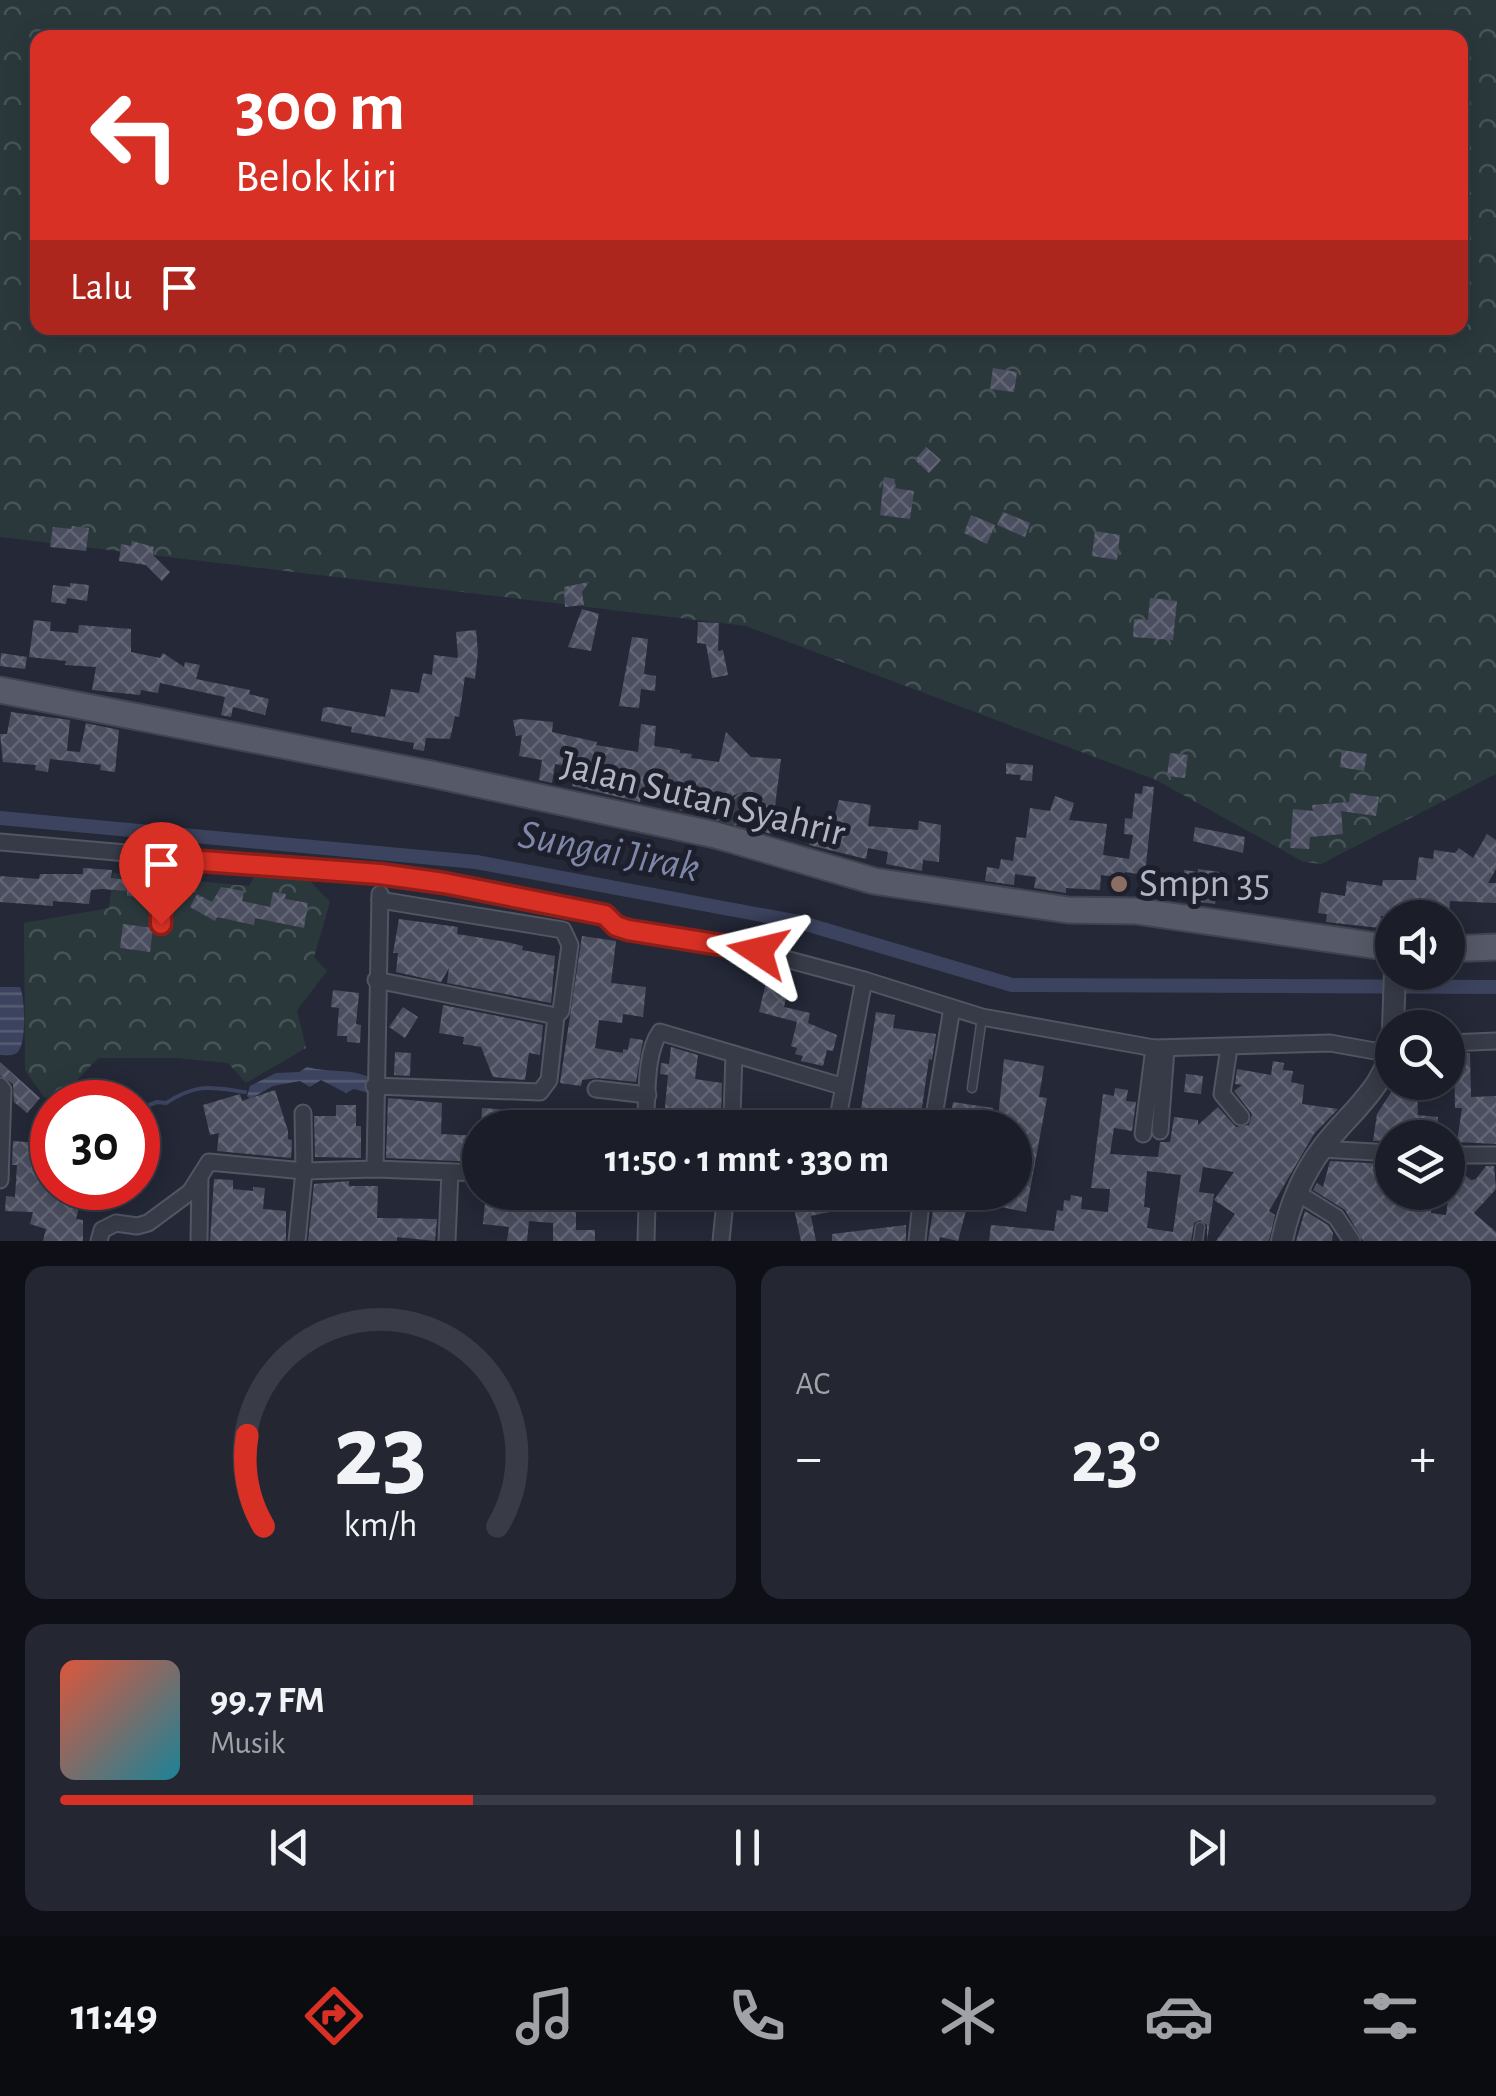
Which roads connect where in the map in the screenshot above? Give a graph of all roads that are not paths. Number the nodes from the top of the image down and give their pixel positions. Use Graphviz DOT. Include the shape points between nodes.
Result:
graph roads {
  1 [pos="0,690"];
  2 [pos="742,803"];
  3 [pos="716,835"];
  4 [pos="0,842"];
  5 [pos="161,858"];
  6 [pos="380,874"];
  7 [pos="380,900"];
  8 [pos="161,924"];
  9 [pos="1375,946"];
  10 [pos="1496,947"];
  11 [pos="1465,948"];
  12 [pos="376,980"];
  13 [pos="864,980"];
  14 [pos="952,1008"];
  15 [pos="556,1016"];
  16 [pos="982,1017"];
  17 [pos="1496,1041"];
  18 [pos="1465,1042"];
  19 [pos="1375,1046"];
  20 [pos="1229,1048"];
  21 [pos="1160,1049"];
  22 [pos="734,1054"];
  23 [pos="0,1086"];
  24 [pos="374,1086"];
  25 [pos="841,1086"];
  26 [pos="972,1088"];
  27 [pos="1375,1088"];
  28 [pos="596,1089"];
  29 [pos="648,1095"];
  30 [pos="647,1110"];
  31 [pos="734,1110"];
  32 [pos="838,1110"];
  33 [pos="935,1110"];
  34 [pos="303,1113"];
  35 [pos="1241,1117"];
  36 [pos="1152,1132"];
  37 [pos="1321,1149"];
  38 [pos="1375,1152"];
  39 [pos="1465,1155"];
  40 [pos="1496,1155"];
  41 [pos="374,1169"];
  42 [pos="304,1171"];
  43 [pos="450,1172"];
  44 [pos="462,1172"];
  45 [pos="200,1176"];
  46 [pos="0,1180"];
  47 [pos="1296,1192"];
  48 [pos="647,1210"];
  49 [pos="724,1210"];
  50 [pos="920,1210"];
  51 [pos="1200,1228"];
  52 [pos="99,1241"];
  53 [pos="199,1241"];
  54 [pos="297,1241"];
  55 [pos="447,1241"];
  56 [pos="646,1241"];
  57 [pos="720,1241"];
  58 [pos="917,1241"];
  59 [pos="1198,1241"];
  60 [pos="1282,1241"];
  61 [pos="1352,1241"];
  1 -- 3 [label="main road, Jalan Sutan Syahrir"];
  2 -- 3 [label="street"];
  3 -- 9 [label="main road, Jalan Sutan Syahrir" via="874,880 959,895 1068,910 1136,911"];
  4 -- 5 [label="street"];
  5 -- 6 [label="street"];
  5 -- 8 [label="lane"];
  6 -- 7 [label="street"];
  6 -- 13 [label="street" via="593,912 628,930 737,946"];
  7 -- 12 [label="street"];
  7 -- 15 [label="street" via="564,930 570,945"];
  10 -- 11 [label="main road"];
  12 -- 15 [label="street"];
  12 -- 24 [label="street"];
  13 -- 14 [label="street"];
  13 -- 25 [label="street"];
  14 -- 16 [label="street"];
  14 -- 33 [label="street"];
  15 -- 24 [label="street" via="549,1080 540,1092"];
  16 -- 21 [label="street"];
  16 -- 26 [label="lane"];
  17 -- 18 [label="street"];
  19 -- 20 [label="street"];
  20 -- 21 [label="street"];
  20 -- 35 [label="street" via="1223,1096"];
  21 -- 36 [label="street"];
  22 -- 25 [label="street"];
  22 -- 29 [label="street" via="660,1032"];
  22 -- 31 [label="street"];
  23 -- 46 [label="street"];
  24 -- 41 [label="street"];
  25 -- 32 [label="street"];
  27 -- 37 [label="street"];
  28 -- 29 [label="street"];
  29 -- 30 [label="street"];
  34 -- 42 [label="street"];
  37 -- 38 [label="street"];
  37 -- 47 [label="street"];
  39 -- 40 [label="street"];
  41 -- 42 [label="street"];
  41 -- 43 [label="street"];
  42 -- 45 [label="street" via="212,1162"];
  42 -- 54 [label="street"];
  43 -- 44 [label="street"];
  43 -- 55 [label="street"];
  45 -- 52 [label="street" via="162,1214 137,1226 110,1224"];
  45 -- 53 [label="street"];
  47 -- 60 [label="street"];
  47 -- 61 [label="street" via="1336,1217"];
  48 -- 56 [label="street"];
  49 -- 57 [label="street"];
  50 -- 58 [label="street"];
  51 -- 59 [label="lane"];
}
